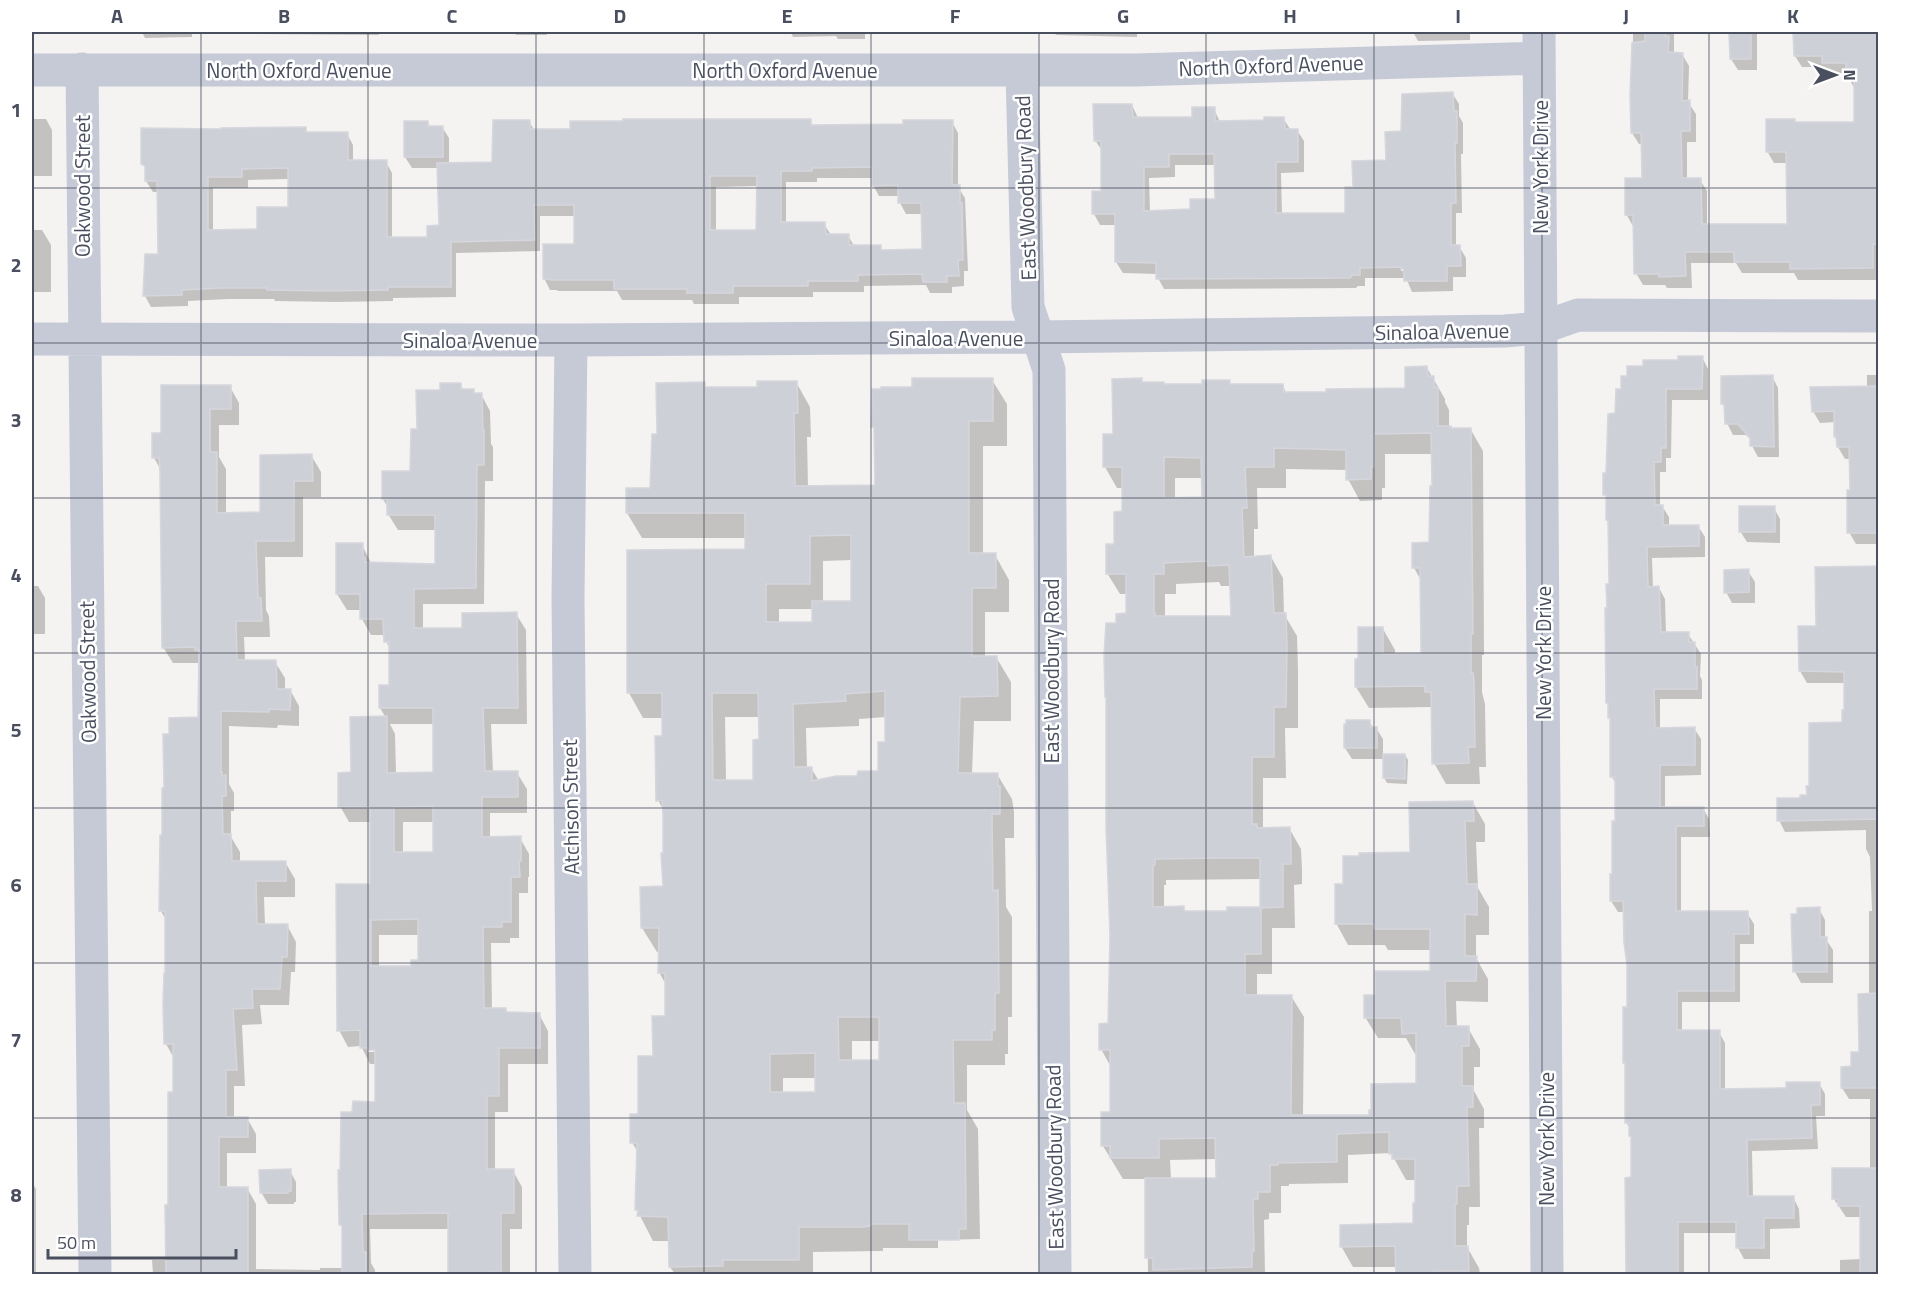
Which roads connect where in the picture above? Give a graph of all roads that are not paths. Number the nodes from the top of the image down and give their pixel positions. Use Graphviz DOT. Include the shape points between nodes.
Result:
graph roads {
  1 [pos="1539,45"];
  2 [pos="82,69"];
  3 [pos="32,70"];
  4 [pos="1022,70"];
  5 [pos="1878,316"];
  6 [pos="1541,328"];
  7 [pos="1038,337"];
  8 [pos="32,339"];
  9 [pos="84,339"];
  10 [pos="571,340"];
  11 [pos="95,1275"];
  12 [pos="574,1275"];
  13 [pos="1056,1275"];
  14 [pos="1547,1275"];
  1 -- 4 [label="street, North Oxford Avenue" via="1135,70"];
  1 -- 6 [label="street, New York Drive"];
  2 -- 3 [label="street, North Oxford Avenue"];
  2 -- 4 [label="street, North Oxford Avenue"];
  2 -- 9 [label="street, Oakwood Street"];
  4 -- 7 [label="street, East Woodbury Road" via="1028,307"];
  5 -- 6 [label="street, Sinaloa Avenue" via="1578,315"];
  6 -- 7 [label="street, Sinaloa Avenue"];
  6 -- 14 [label="street, New York Drive"];
  7 -- 10 [label="street, Sinaloa Avenue"];
  7 -- 13 [label="street, East Woodbury Road" via="1049,370"];
  8 -- 9 [label="street, Sinaloa Avenue"];
  9 -- 10 [label="street, Sinaloa Avenue"];
  9 -- 11 [label="street, Oakwood Street"];
  10 -- 12 [label="street, Atchison Street" via="568,598"];
}
